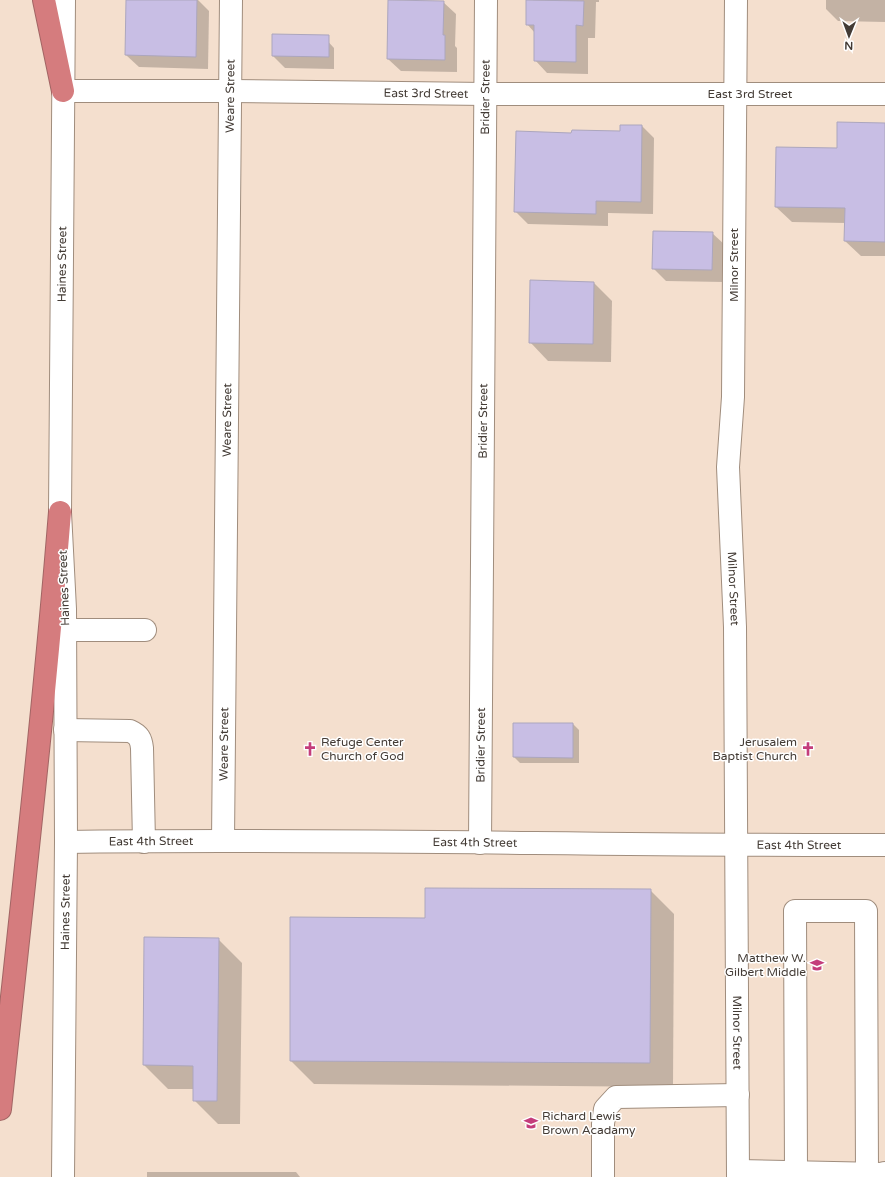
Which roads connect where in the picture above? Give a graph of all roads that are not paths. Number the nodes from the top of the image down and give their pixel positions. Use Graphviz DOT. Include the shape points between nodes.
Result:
graph roads {
  1 [pos="44,0"];
  2 [pos="64,0"];
  3 [pos="232,0"];
  4 [pos="486,0"];
  5 [pos="736,0"];
  6 [pos="63,91"];
  7 [pos="230,91"];
  8 [pos="486,94"];
  9 [pos="735,94"];
  10 [pos="885,94"];
  11 [pos="60,512"];
  12 [pos="65,630"];
  13 [pos="145,630"];
  14 [pos="66,730"];
  15 [pos="223,841"];
  16 [pos="66,842"];
  17 [pos="144,842"];
  18 [pos="480,842"];
  19 [pos="736,845"];
  20 [pos="885,845"];
  21 [pos="738,1095"];
  22 [pos="0,1109"];
  23 [pos="796,1172"];
  24 [pos="876,1173"];
  25 [pos="738,1174"];
  26 [pos="63,1177"];
  27 [pos="602,1177"];
  1 -- 6 [label="highway"];
  2 -- 6 [label="street, Haines Street"];
  3 -- 7 [label="street, Weare Street"];
  4 -- 8 [label="street, Bridier Street"];
  5 -- 9 [label="street, Milnor Street"];
  6 -- 7 [label="street, East 3rd Street"];
  6 -- 11 [label="street, Haines Street"];
  7 -- 8 [label="street, East 3rd Street"];
  7 -- 15 [label="street, Weare Street"];
  8 -- 9 [label="street, East 3rd Street"];
  8 -- 18 [label="street, Bridier Street"];
  9 -- 10 [label="street, East 3rd Street"];
  9 -- 19 [label="street, Milnor Street" via="733,397 728,467 735,627"];
  11 -- 12 [label="street, Haines Street"];
  11 -- 22 [label="highway" via="52,612"];
  12 -- 13 [label="street"];
  12 -- 14 [label="street, Haines Street"];
  14 -- 16 [label="street, Haines Street"];
  14 -- 17 [label="street" via="130,731 137,734 142,748"];
  15 -- 17 [label="street, East 4th Street"];
  15 -- 18 [label="street, East 4th Street"];
  16 -- 17 [label="street, East 4th Street"];
  16 -- 26 [label="street, Haines Street"];
  18 -- 19 [label="street, East 4th Street"];
  19 -- 20 [label="street, East 4th Street"];
  19 -- 21 [label="street, Milnor Street"];
  21 -- 25 [label="street, Milnor Street"];
  21 -- 27 [label="street" via="616,1096 605,1109"];
  23 -- 24 [label="street"];
  23 -- 24 [label="street" via="795,911 866,911"];
  23 -- 25 [label="street"];
}
